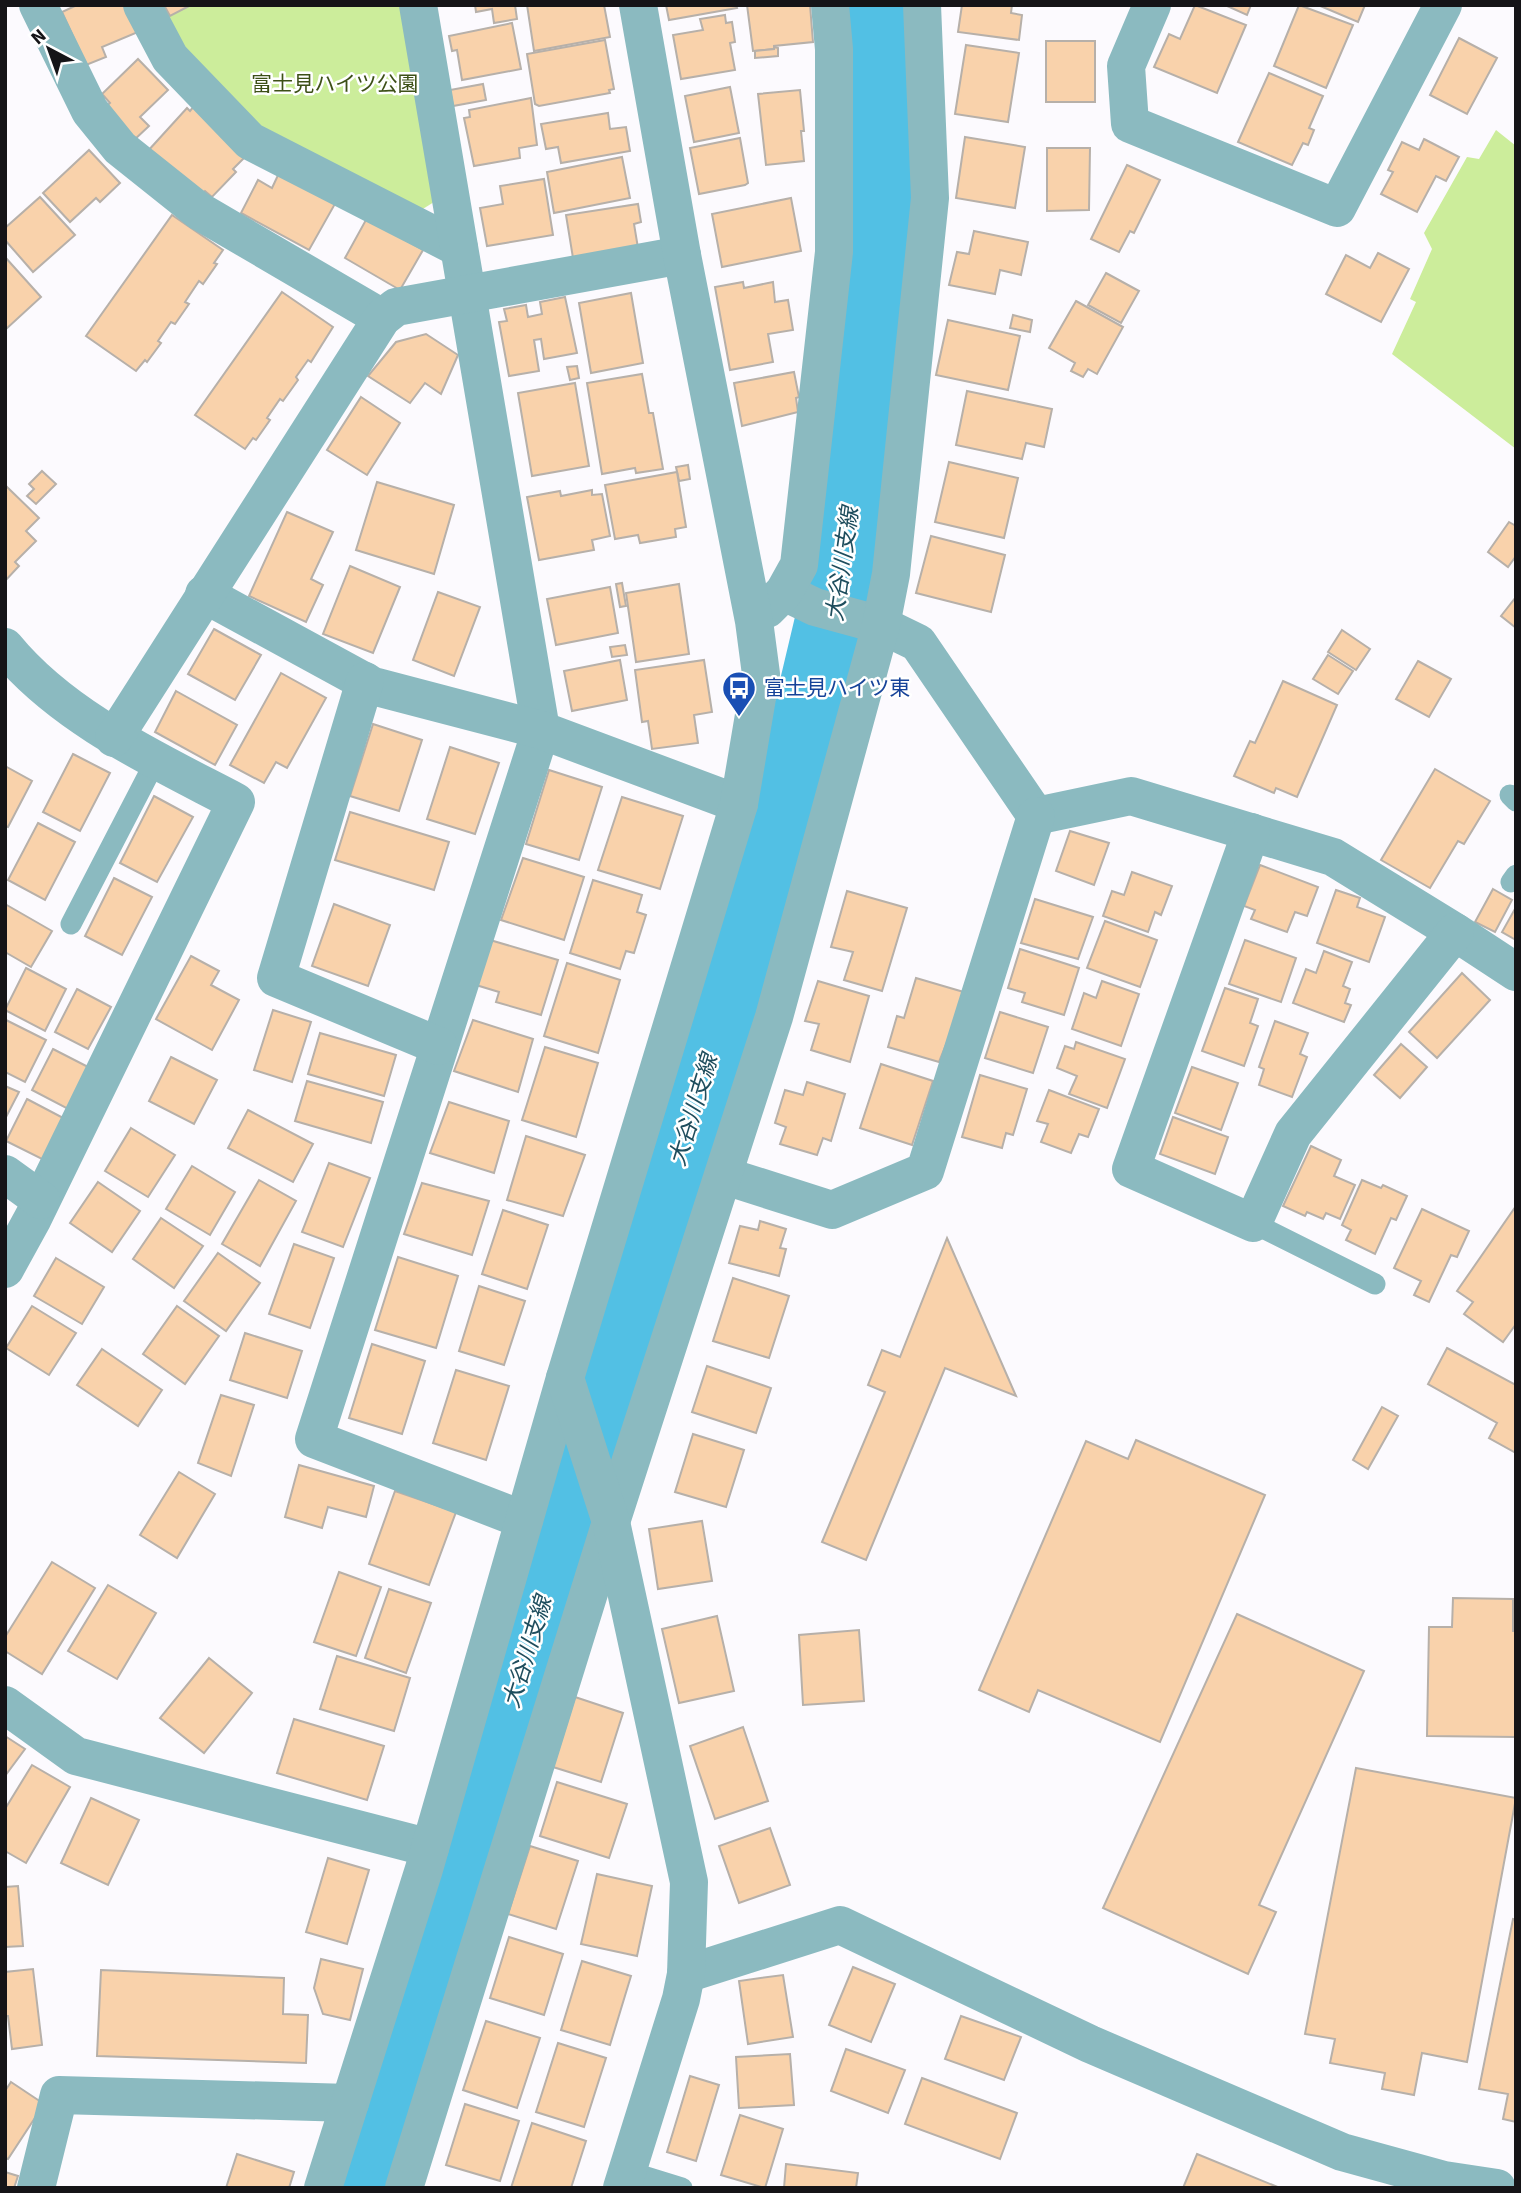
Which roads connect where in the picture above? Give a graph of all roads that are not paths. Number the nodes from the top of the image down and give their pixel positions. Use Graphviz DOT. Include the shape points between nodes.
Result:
graph roads {
  1 [pos="38,5"];
  2 [pos="142,5"];
  3 [pos="418,5"];
  4 [pos="638,5"];
  5 [pos="830,5"];
  6 [pos="922,5"];
  7 [pos="1152,5"];
  8 [pos="1443,5"];
  9 [pos="459,248"];
  10 [pos="682,256"];
  11 [pos="468,293"];
  12 [pos="382,318"];
  13 [pos="204,594"];
  14 [pos="800,599"];
  15 [pos="754,621"];
  16 [pos="871,622"];
  17 [pos="8,659"];
  18 [pos="365,681"];
  19 [pos="541,730"];
  20 [pos="114,738"];
  21 [pos="156,760"];
  22 [pos="739,804"];
  23 [pos="1036,816"];
  24 [pos="1251,832"];
  25 [pos="71,924"];
  26 [pos="1455,932"];
  27 [pos="1516,972"];
  28 [pos="439,1046"];
  29 [pos="5,1174"];
  30 [pos="725,1176"];
  31 [pos="41,1200"];
  32 [pos="1253,1223"];
  33 [pos="5,1269"];
  34 [pos="1375,1284"];
  35 [pos="565,1378"];
  36 [pos="524,1520"];
  37 [pos="611,1522"];
  38 [pos="5,1705"];
  39 [pos="430,1848"];
  40 [pos="686,1975"];
  41 [pos="350,2102"];
  42 [pos="624,2180"];
  43 [pos="36,2188"];
  44 [pos="323,2188"];
  45 [pos="404,2188"];
  46 [pos="682,2188"];
  47 [pos="1497,2188"];
  1 -- 12 [label="street" via="90,111 120,148 199,211"];
  2 -- 9 [label="street" via="170,58 250,141"];
  3 -- 9 [label="street"];
  4 -- 10 [label="street"];
  5 -- 14 [label="street" via="834,252 799,565"];
  6 -- 16 [label="street" via="930,198 891,573"];
  7 -- 8 [label="street" via="1126,66 1130,124 1337,208"];
  9 -- 11 [label="street"];
  10 -- 11 [label="street"];
  10 -- 15 [label="street"];
  11 -- 12 [label="street" via="396,307"];
  11 -- 19 [label="street"];
  12 -- 13 [label="street"];
  13 -- 18 [label="street"];
  13 -- 20 [label="street"];
  14 -- 15 [label="street"];
  14 -- 16 [label="street"];
  15 -- 22 [label="street" via="761,674"];
  16 -- 23 [label="street" via="918,643"];
  16 -- 30 [label="street" via="774,1017"];
  17 -- 20 [label="street"];
  18 -- 19 [label="street"];
  18 -- 28 [label="street" via="275,978"];
  19 -- 22 [label="street"];
  19 -- 28 [label="street"];
  20 -- 21 [label="street"];
  21 -- 25 [label="lane"];
  21 -- 31 [label="street" via="236,802"];
  22 -- 35 [label="street"];
  23 -- 24 [label="street" via="1131,796"];
  23 -- 30 [label="street" via="925,1171 832,1210"];
  24 -- 26 [label="street" via="1333,857"];
  24 -- 32 [label="street" via="1131,1169"];
  26 -- 27 [label="street"];
  26 -- 32 [label="street" via="1293,1134"];
  28 -- 36 [label="street" via="314,1439"];
  29 -- 31 [label="street"];
  30 -- 37 [label="street"];
  31 -- 33 [label="street"];
  32 -- 34 [label="lane"];
  35 -- 36 [label="street"];
  35 -- 37 [label="street"];
  36 -- 39 [label="street"];
  37 -- 40 [label="street" via="689,1882"];
  37 -- 45 [label="street"];
  38 -- 39 [label="street" via="76,1756"];
  39 -- 41 [label="street"];
  40 -- 42 [label="street"];
  40 -- 47 [label="street" via="840,1925 1090,2044 1342,2152 1444,2180"];
  41 -- 43 [label="street" via="59,2095"];
  41 -- 44 [label="street"];
  42 -- 46 [label="lane"];
}
